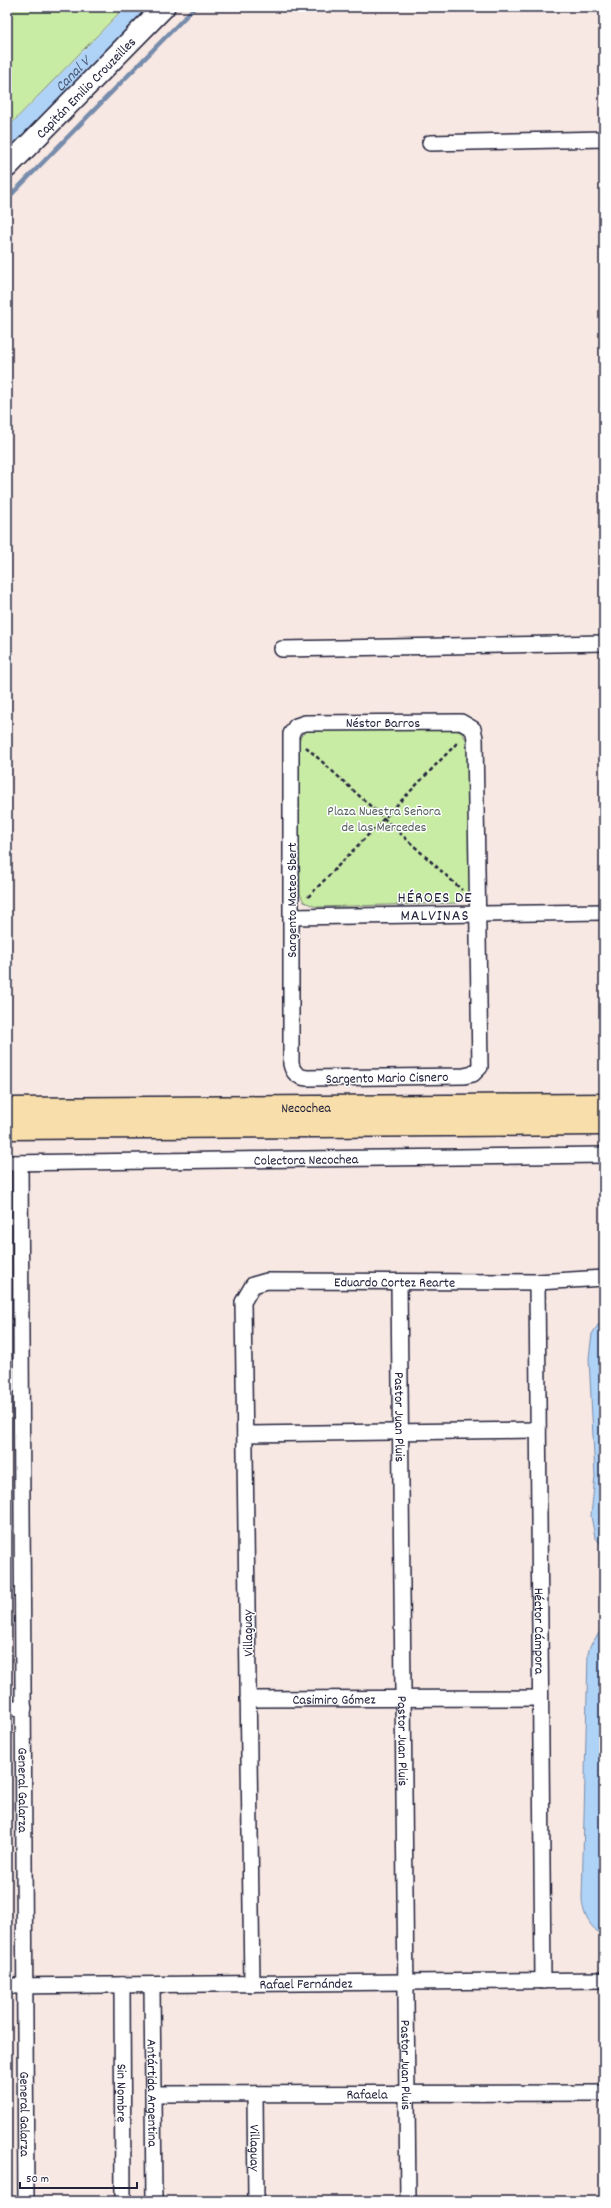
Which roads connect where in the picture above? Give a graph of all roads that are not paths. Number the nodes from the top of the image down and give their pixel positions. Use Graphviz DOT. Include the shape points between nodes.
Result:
graph roads {
  1 [pos="164,7"];
  2 [pos="604,139"];
  3 [pos="430,142"];
  4 [pos="7,167"];
  5 [pos="604,643"];
  6 [pos="282,649"];
  7 [pos="296,726"];
  8 [pos="604,912"];
  9 [pos="478,914"];
  10 [pos="291,917"];
  11 [pos="296,1075"];
  12 [pos="604,1105"];
  13 [pos="7,1110"];
  14 [pos="604,1124"];
  15 [pos="7,1128"];
  16 [pos="604,1156"];
  17 [pos="14,1163"];
  18 [pos="604,1278"];
  19 [pos="399,1282"];
  20 [pos="537,1282"];
  21 [pos="253,1285"];
  22 [pos="538,1430"];
  23 [pos="401,1432"];
  24 [pos="245,1434"];
  25 [pos="403,1698"];
  26 [pos="540,1698"];
  27 [pos="248,1699"];
  28 [pos="7,1708"];
  29 [pos="24,1708"];
  30 [pos="604,1980"];
  31 [pos="543,1981"];
  32 [pos="406,1982"];
  33 [pos="252,1984"];
  34 [pos="122,1985"];
  35 [pos="152,1985"];
  36 [pos="7,1986"];
  37 [pos="25,1986"];
  38 [pos="604,2092"];
  39 [pos="407,2093"];
  40 [pos="153,2094"];
  41 [pos="255,2094"];
  42 [pos="26,2201"];
  43 [pos="123,2201"];
  44 [pos="154,2201"];
  45 [pos="256,2201"];
  46 [pos="408,2201"];
  1 -- 4 [label="main road, Capitán Emilio Crouzeilles"];
  2 -- 3 [label="street"];
  5 -- 6 [label="street"];
  7 -- 9 [label="street, Néstor Barros" via="305,723 453,722 470,725 475,738"];
  7 -- 10 [label="street, Sargento Mateo Sbert" via="291,734"];
  8 -- 9 [label="street"];
  9 -- 10 [label="street"];
  9 -- 11 [label="street, Sargento Mario Cisnero" via="481,1063 477,1071 469,1075 409,1077 307,1078"];
  10 -- 11 [label="street, Sargento Mateo Sbert" via="291,1064"];
  12 -- 13 [label="main road, Necochea"];
  14 -- 15 [label="main road, Necochea"];
  16 -- 17 [label="street, Colectora Necochea"];
  17 -- 29 [label="street, General Galarza"];
  18 -- 20 [label="street, Eduardo Cortez Rearte"];
  19 -- 20 [label="street, Eduardo Cortez Rearte"];
  19 -- 21 [label="street, Eduardo Cortez Rearte" via="267,1281"];
  19 -- 23 [label="street, Pastor Juan Pluis"];
  20 -- 22 [label="street, Héctor Cámpora"];
  21 -- 24 [label="street, Villaguay" via="243,1302"];
  22 -- 23 [label="street"];
  22 -- 26 [label="street, Héctor Cámpora"];
  23 -- 24 [label="street"];
  23 -- 25 [label="street, Pastor Juan Pluis"];
  24 -- 27 [label="street, Villaguay"];
  25 -- 26 [label="street, Casimiro Gómez"];
  25 -- 27 [label="street, Casimiro Gómez"];
  25 -- 32 [label="street, Pastor Juan Pluis"];
  26 -- 31 [label="street, Héctor Cámpora"];
  27 -- 33 [label="street, Villaguay"];
  28 -- 29 [label="street"];
  29 -- 37 [label="street, General Galarza"];
  30 -- 31 [label="street, Rafael Fernández"];
  31 -- 32 [label="street, Rafael Fernández"];
  32 -- 33 [label="street, Rafael Fernández"];
  32 -- 39 [label="street, Pastor Juan Pluis"];
  33 -- 35 [label="street, Rafael Fernández"];
  34 -- 35 [label="street, Rafael Fernández"];
  34 -- 37 [label="street, Rafael Fernández"];
  34 -- 43 [label="street, Sin Nombre"];
  35 -- 40 [label="street, Antártida Argentina"];
  36 -- 37 [label="street, Rafael Fernández"];
  37 -- 42 [label="street, General Galarza"];
  38 -- 39 [label="street, Rafaela"];
  39 -- 41 [label="street, Rafaela"];
  39 -- 46 [label="street, Pastor Juan Pluis"];
  40 -- 41 [label="street, Rafaela"];
  40 -- 44 [label="street, Antártida Argentina"];
  41 -- 45 [label="street, Villaguay"];
}
